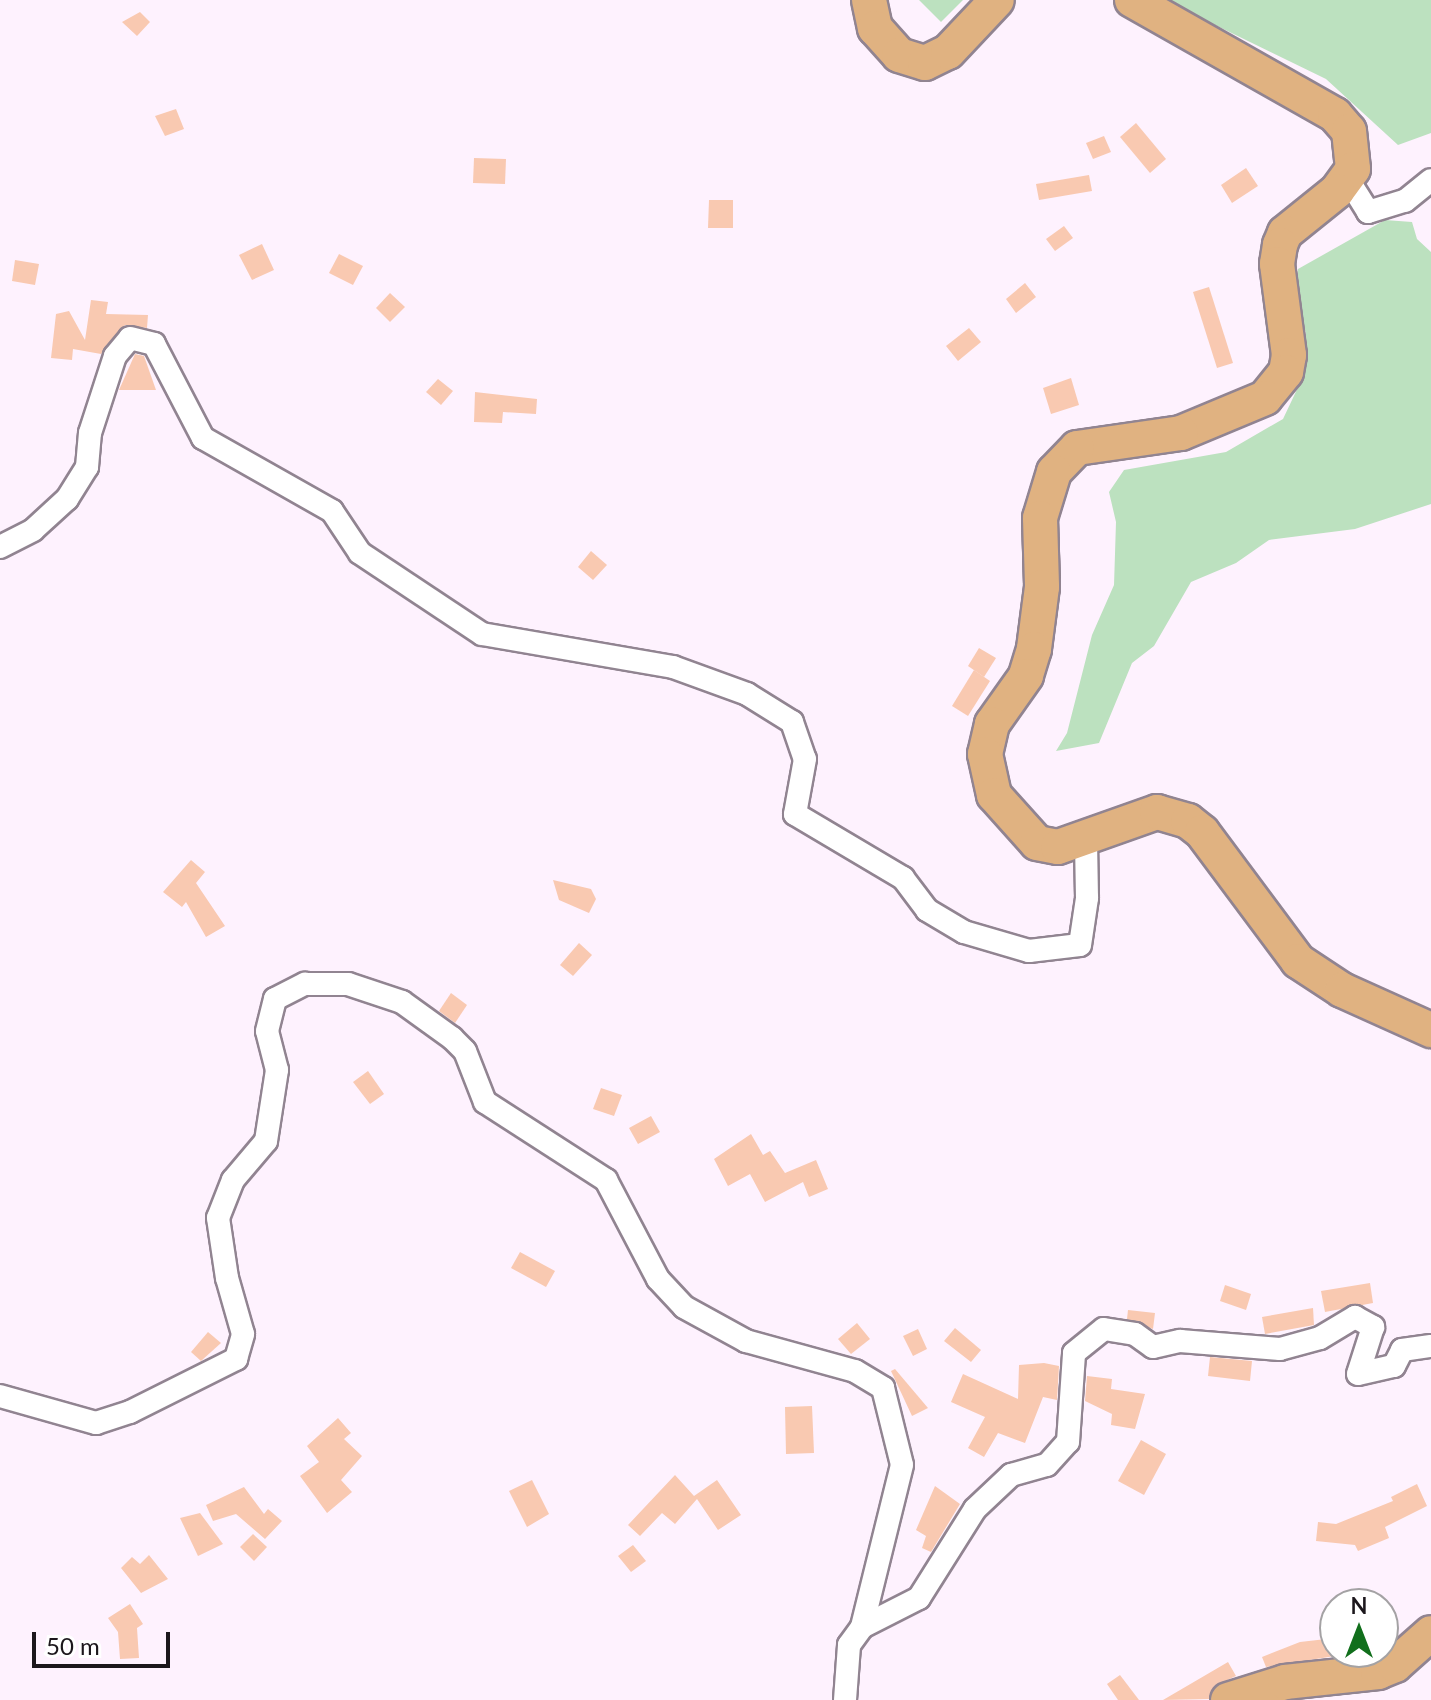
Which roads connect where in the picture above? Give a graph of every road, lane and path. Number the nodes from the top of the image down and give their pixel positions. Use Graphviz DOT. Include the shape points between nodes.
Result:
graph roads {
  1 [pos="869,0"];
  2 [pos="997,0"];
  3 [pos="1132,0"];
  4 [pos="1347,178"];
  5 [pos="1431,180"];
  6 [pos="0,547"];
  7 [pos="1086,840"];
  8 [pos="1431,1030"];
  9 [pos="1431,1346"];
  10 [pos="0,1396"];
  11 [pos="862,1627"];
  12 [pos="1431,1633"];
  13 [pos="845,1700"];
  14 [pos="1228,1700"];
  1 -- 2 [label="main road" via="875,28 899,55 925,63 948,52"];
  3 -- 4 [label="main road" via="1335,115 1349,131 1354,156"];
  4 -- 5 [label="street" via="1368,212 1405,201"];
  4 -- 7 [label="main road" via="1295,222 1280,245 1277,264 1289,355 1286,372 1272,391 1219,421 1181,433 1077,448 1065,457 1045,492 1034,649 1026,676 992,724 985,754 994,795 1037,843 1067,847"];
  6 -- 7 [label="street" via="33,530 67,499 87,467 90,433 115,356 130,338 154,344 203,438 332,511 360,553 482,634 673,667 747,694 792,722 805,759 795,814 903,878 927,910 964,932 1029,951 1080,945 1087,898"];
  7 -- 8 [label="main road" via="1121,821 1157,812 1188,821 1202,832 1298,961 1342,990"];
  9 -- 11 [label="street" via="1402,1350 1394,1366 1358,1374 1373,1327 1355,1317 1320,1338 1280,1349 1180,1341 1153,1347 1135,1334 1104,1329 1074,1353 1068,1442 1047,1465 1011,1475 975,1509 919,1598"];
  10 -- 11 [label="street" via="96,1423 130,1412 236,1359 243,1334 218,1218 233,1180 266,1141 277,1070 267,1031 275,999 305,984 348,984 402,1002 434,1024 465,1051 485,1102 606,1180 658,1279 684,1307 746,1341 855,1371 883,1388 902,1465"];
  11 -- 13 [label="street" via="849,1645"];
  12 -- 14 [label="main road" via="1395,1665 1378,1672 1285,1682"];
}
